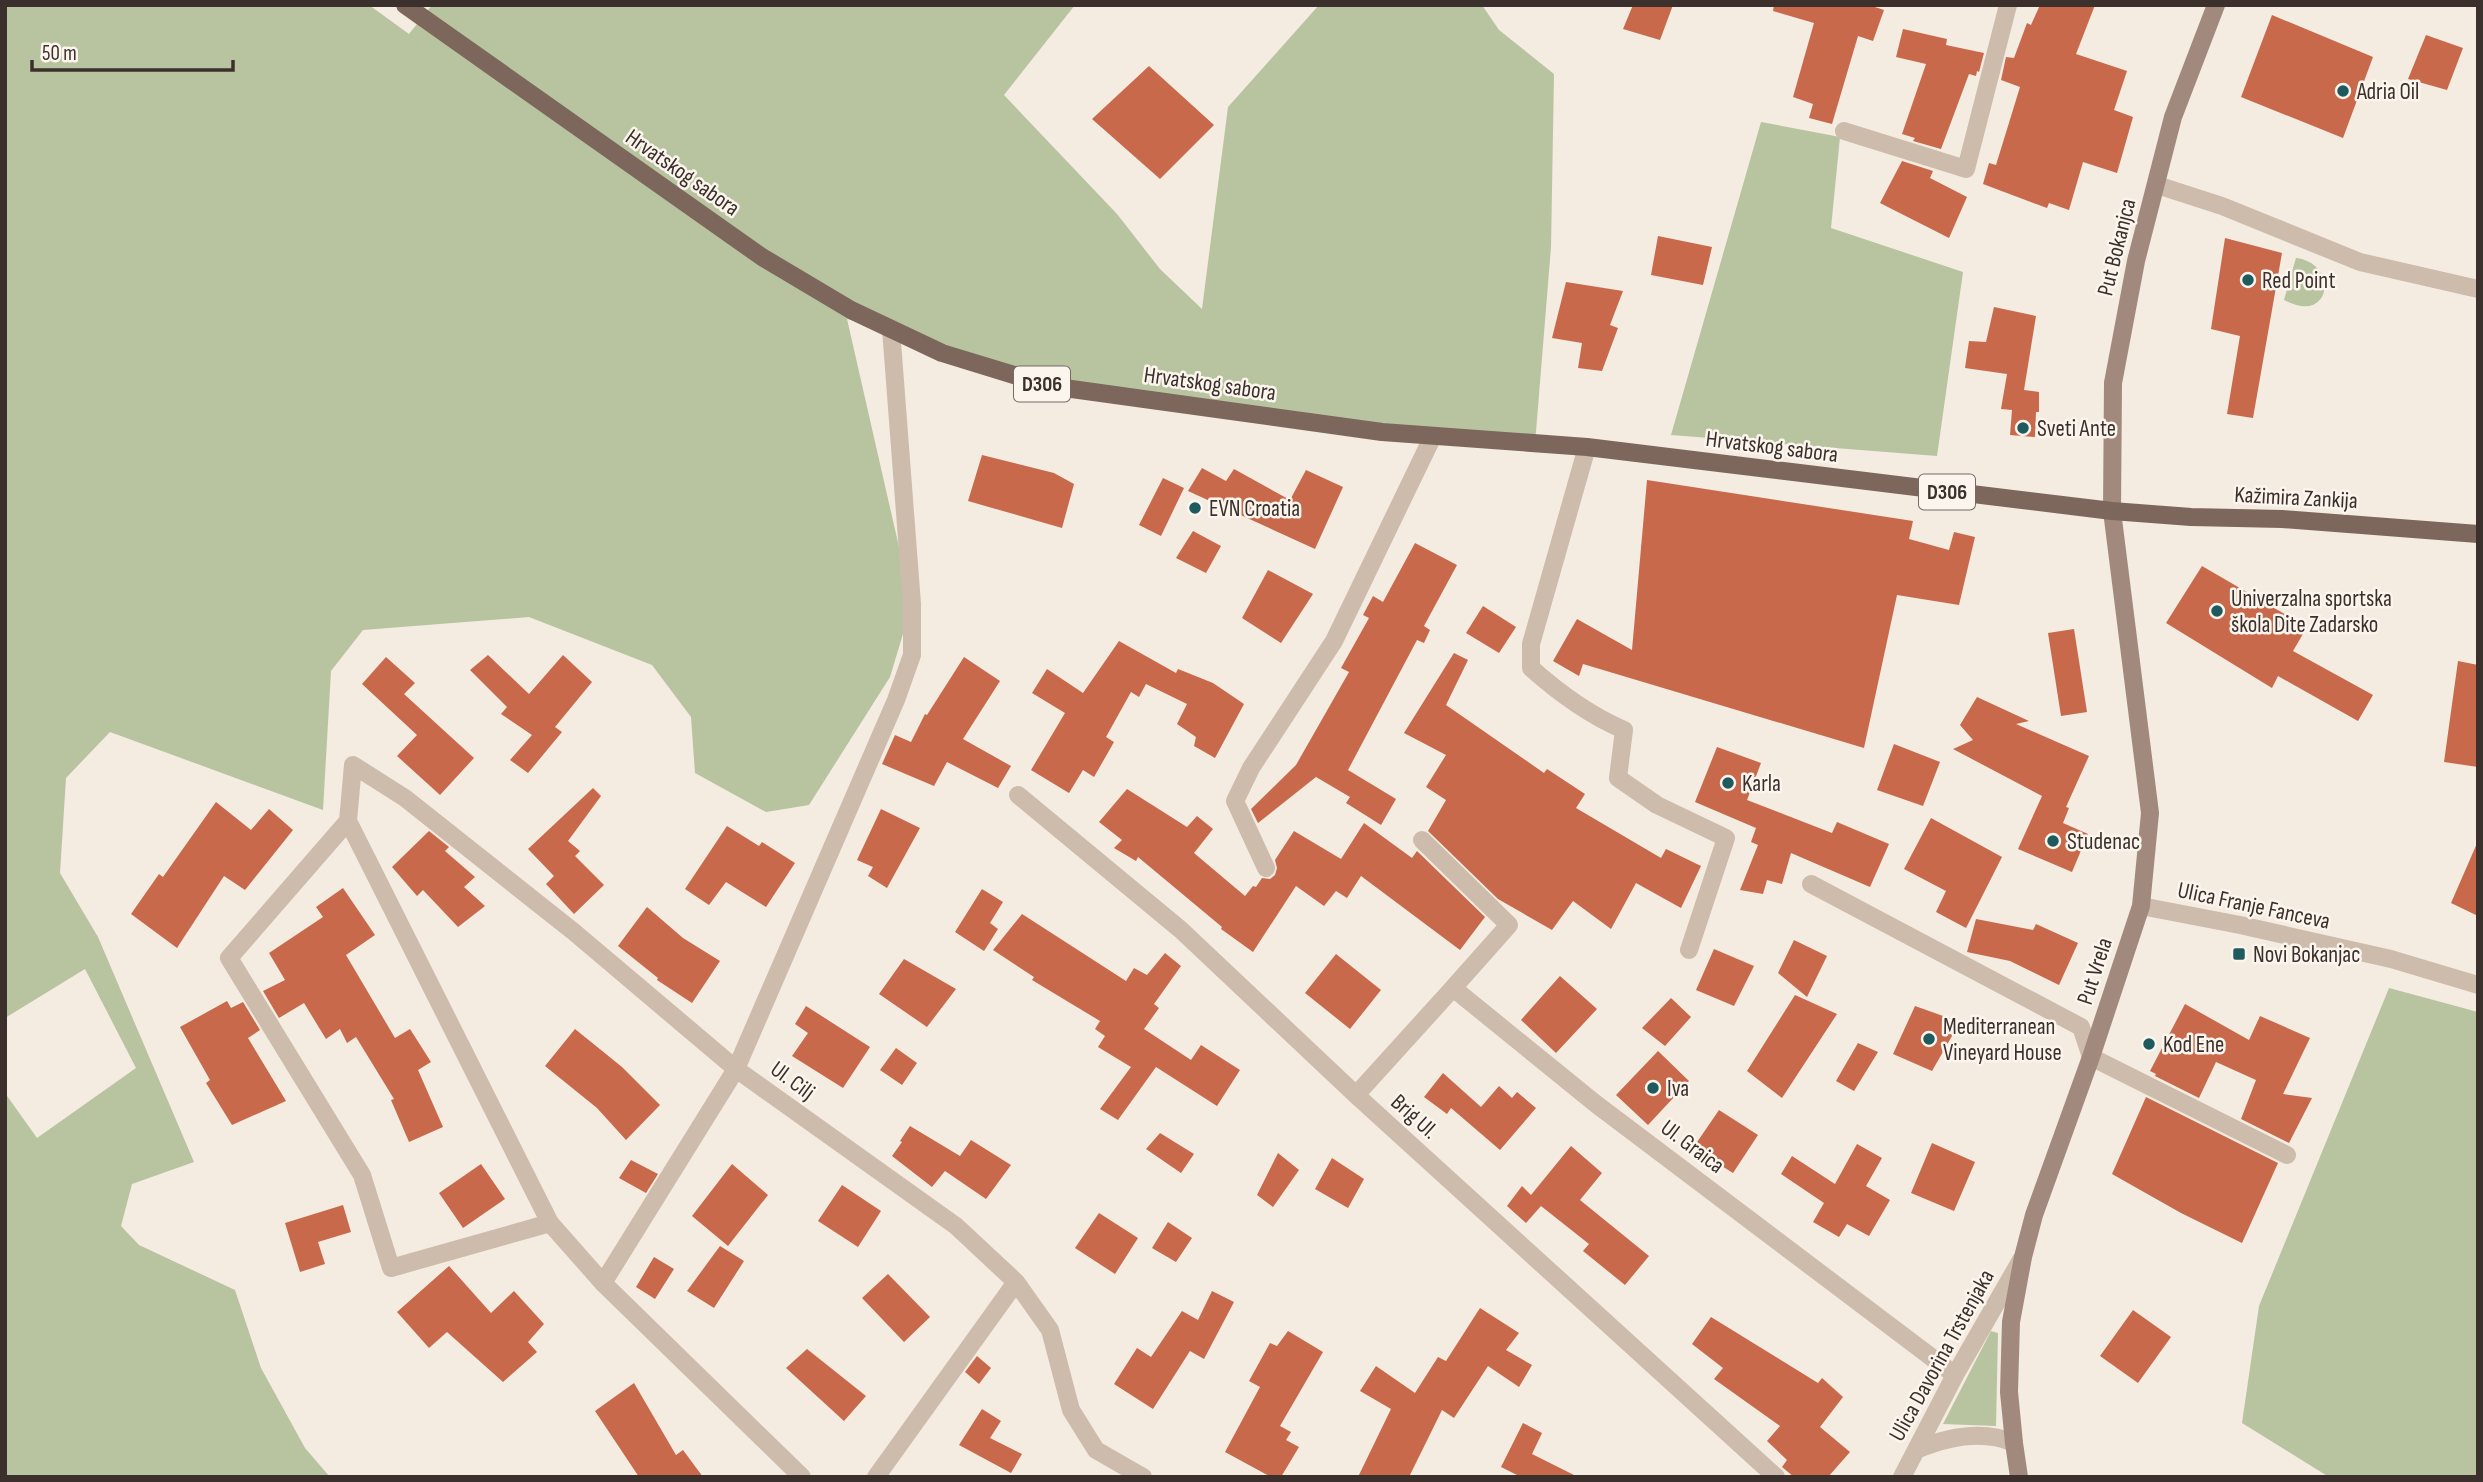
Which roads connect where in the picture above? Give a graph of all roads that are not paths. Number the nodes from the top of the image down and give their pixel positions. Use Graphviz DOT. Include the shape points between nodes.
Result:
graph roads {
  1 [pos="405,5"];
  2 [pos="2008,5"];
  3 [pos="2216,5"];
  4 [pos="1844,131"];
  5 [pos="2157,184"];
  6 [pos="2478,289"];
  7 [pos="891,330"];
  8 [pos="1433,436"];
  9 [pos="1587,447"];
  10 [pos="2112,511"];
  11 [pos="2478,534"];
  12 [pos="1018,795"];
  13 [pos="348,821"];
  14 [pos="1422,840"];
  15 [pos="1266,869"];
  16 [pos="1811,884"];
  17 [pos="2141,906"];
  18 [pos="1689,950"];
  19 [pos="2478,985"];
  20 [pos="1452,988"];
  21 [pos="2091,1057"];
  22 [pos="736,1069"];
  23 [pos="1356,1094"];
  24 [pos="2287,1155"];
  25 [pos="550,1223"];
  26 [pos="2023,1257"];
  27 [pos="1016,1282"];
  28 [pos="603,1283"];
  29 [pos="1955,1375"];
  30 [pos="2014,1443"];
  31 [pos="1916,1450"];
  32 [pos="802,1477"];
  33 [pos="876,1477"];
  34 [pos="1143,1477"];
  35 [pos="1776,1477"];
  36 [pos="1902,1477"];
  37 [pos="2020,1477"];
  1 -- 7 [label="main road, Hrvatskog sabora / D306" via="762,257"];
  2 -- 4 [label="street" via="1966,169"];
  3 -- 5 [label="main road, Put Bokanjca" via="2173,117"];
  5 -- 6 [label="street" via="2360,262"];
  5 -- 10 [label="main road, Put Bokanjca" via="2136,261 2113,383"];
  7 -- 8 [label="main road, Hrvatskog sabora / D306" via="942,353 1050,386"];
  7 -- 22 [label="street" via="912,656"];
  8 -- 9 [label="main road, Hrvatskog sabora / D306"];
  8 -- 15 [label="street" via="1334,641 1251,768 1235,801"];
  9 -- 10 [label="main road, Hrvatskog sabora / D306"];
  9 -- 18 [label="street" via="1531,644 1531,668 1567,697 1624,730 1618,778 1657,805 1726,838"];
  10 -- 11 [label="main road, Kažimira Zankija / D306"];
  10 -- 17 [label="main road, Put Vrela" via="2150,813"];
  12 -- 23 [label="street, Brig Ul." via="1181,930"];
  13 -- 22 [label="street, Ul. Cilj" via="354,765 405,798 574,932"];
  13 -- 25 [label="street"];
  13 -- 25 [label="street" via="229,958 362,1175 391,1268"];
  14 -- 20 [label="street" via="1509,925"];
  16 -- 21 [label="street" via="2081,1027"];
  17 -- 19 [label="street, Ulica Franje Fanceva" via="2391,959"];
  17 -- 21 [label="main road, Put Vrela"];
  20 -- 23 [label="street"];
  20 -- 29 [label="street, Ul. Graica" via="1607,1112"];
  21 -- 24 [label="street"];
  21 -- 26 [label="main road, Put Vrela"];
  22 -- 27 [label="street, Ul. Cilj" via="956,1226"];
  22 -- 28 [label="street"];
  23 -- 35 [label="street, Brig Ul."];
  25 -- 28 [label="street"];
  26 -- 29 [label="street, Ulica Davorina Trstenjaka"];
  26 -- 30 [label="main road, Put Vrela" via="2011,1322 2009,1392"];
  27 -- 33 [label="street"];
  27 -- 34 [label="street, Ul. Cilj" via="1050,1330 1071,1410 1096,1450"];
  28 -- 32 [label="street"];
  29 -- 31 [label="street, Ulica Davorina Trstenjaka"];
  30 -- 31 [label="street" via="1981,1435"];
  30 -- 37 [label="main road, Put Vrela"];
  31 -- 36 [label="street, Ulica Davorina Trstenjaka"];
}
